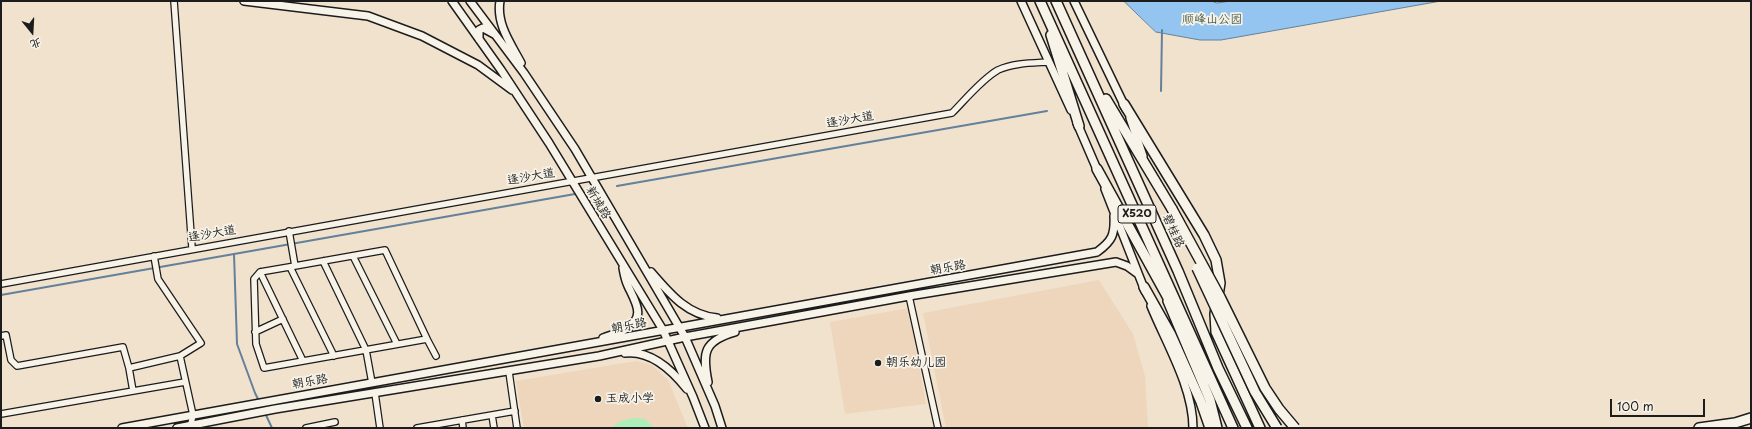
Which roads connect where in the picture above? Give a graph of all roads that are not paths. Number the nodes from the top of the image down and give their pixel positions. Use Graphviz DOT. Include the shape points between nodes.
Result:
graph roads {
  1 [pos="174,1"];
  2 [pos="244,1"];
  3 [pos="452,1"];
  4 [pos="470,1"];
  5 [pos="500,1"];
  6 [pos="1021,1"];
  7 [pos="1040,1"];
  8 [pos="1056,1"];
  9 [pos="1074,1"];
  10 [pos="496,35"];
  11 [pos="479,39"];
  12 [pos="1048,62"];
  13 [pos="1086,65"];
  14 [pos="536,90"];
  15 [pos="516,93"];
  16 [pos="1124,104"];
  17 [pos="1078,126"];
  18 [pos="1148,167"];
  19 [pos="1097,169"];
  20 [pos="591,177"];
  21 [pos="572,181"];
  22 [pos="1171,211"];
  23 [pos="1114,216"];
  24 [pos="289,234"];
  25 [pos="192,248"];
  26 [pos="353,256"];
  27 [pos="1075,256"];
  28 [pos="154,258"];
  29 [pos="639,260"];
  30 [pos="322,261"];
  31 [pos="621,262"];
  32 [pos="292,266"];
  33 [pos="1078,268"];
  34 [pos="260,272"];
  35 [pos="1138,274"];
  36 [pos="1,284"];
  37 [pos="1144,287"];
  38 [pos="1162,287"];
  39 [pos="910,296"];
  40 [pos="283,319"];
  41 [pos="725,319"];
  42 [pos="761,323"];
  43 [pos="679,327"];
  44 [pos="663,330"];
  45 [pos="255,332"];
  46 [pos="1,336"];
  47 [pos="685,337"];
  48 [pos="427,339"];
  49 [pos="668,340"];
  50 [pos="1193,340"];
  51 [pos="397,344"];
  52 [pos="593,344"];
  53 [pos="366,350"];
  54 [pos="180,356"];
  55 [pos="334,356"];
  56 [pos="436,356"];
  57 [pos="599,356"];
  58 [pos="303,361"];
  59 [pos="129,368"];
  60 [pos="509,372"];
  61 [pos="185,382"];
  62 [pos="372,383"];
  63 [pos="133,391"];
  64 [pos="374,393"];
  65 [pos="693,396"];
  66 [pos="713,402"];
  67 [pos="515,411"];
  68 [pos="1,414"];
  69 [pos="193,415"];
  70 [pos="492,415"];
  71 [pos="1751,418"];
  72 [pos="462,420"];
  73 [pos="335,422"];
  74 [pos="190,427"];
  75 [pos="433,427"];
  76 [pos="122,428"];
  77 [pos="177,428"];
  78 [pos="306,428"];
  79 [pos="380,428"];
  80 [pos="417,428"];
  81 [pos="463,428"];
  82 [pos="494,428"];
  83 [pos="517,428"];
  84 [pos="705,428"];
  85 [pos="722,428"];
  86 [pos="727,428"];
  87 [pos="938,428"];
  88 [pos="1193,428"];
  89 [pos="1210,428"];
  90 [pos="1217,428"];
  91 [pos="1233,428"];
  92 [pos="1246,428"];
  93 [pos="1260,428"];
  94 [pos="1277,428"];
  95 [pos="1294,428"];
  96 [pos="1699,428"];
  1 -- 25 [label="street"];
  2 -- 15 [label="street" via="368,16 422,36 471,62"];
  3 -- 11 [label="street, 新城路"];
  4 -- 10 [label="street, 新城路"];
  5 -- 14 [label="street" via="502,27"];
  6 -- 12 [label="street"];
  7 -- 17 [label="highway"];
  7 -- 50 [label="highway, X520"];
  8 -- 13 [label="highway, 碧桂路 / X520"];
  9 -- 16 [label="street"];
  10 -- 11 [label="street" via="483,28 479,30"];
  10 -- 14 [label="street, 新城路"];
  11 -- 15 [label="street, 新城路"];
  12 -- 17 [label="street"];
  12 -- 20 [label="street, 逢沙大道" via="1022,64 998,70 952,113"];
  13 -- 18 [label="highway"];
  13 -- 92 [label="highway, 碧桂路 / X520"];
  14 -- 20 [label="street, 新城路"];
  15 -- 21 [label="street, 新城路"];
  16 -- 18 [label="street"];
  16 -- 93 [label="highway" via="1204,235 1216,260 1220,283 1215,314 1216,332"];
  17 -- 19 [label="street"];
  18 -- 22 [label="highway"];
  19 -- 23 [label="street"];
  19 -- 38 [label="highway"];
  20 -- 21 [label="street, 逢沙大道"];
  20 -- 29 [label="street, 新城路"];
  21 -- 24 [label="street, 逢沙大道"];
  21 -- 31 [label="street, 新城路"];
  22 -- 94 [label="highway, bridge" via="1255,392"];
  22 -- 95 [label="highway, bridge" via="1220,297 1265,388"];
  23 -- 27 [label="street, 朝乐路" via="1115,229 1109,243 1097,252"];
  23 -- 35 [label="street"];
  24 -- 25 [label="street, 逢沙大道"];
  24 -- 32 [label="street" via="293,255"];
  25 -- 28 [label="street, 逢沙大道"];
  26 -- 30 [label="street"];
  26 -- 48 [label="street" via="385,250"];
  26 -- 51 [label="street"];
  27 -- 33 [label="street" via="1087,257 1090,260 1089,264"];
  27 -- 41 [label="street, 朝乐路"];
  28 -- 36 [label="street, 逢沙大道"];
  28 -- 54 [label="street" via="158,279 201,343"];
  29 -- 41 [label="street" via="676,300 706,317"];
  29 -- 43 [label="street, 新城路"];
  30 -- 32 [label="street"];
  30 -- 53 [label="street"];
  31 -- 44 [label="street, 新城路"];
  31 -- 52 [label="street" via="627,285 638,304 636,318 631,326"];
  32 -- 34 [label="street"];
  32 -- 55 [label="street"];
  33 -- 35 [label="street, 朝乐路" via="1116,262"];
  33 -- 39 [label="street, 朝乐路"];
  34 -- 40 [label="street"];
  34 -- 45 [label="street" via="254,279"];
  35 -- 37 [label="street"];
  37 -- 88 [label="street" via="1176,361 1190,405"];
  37 -- 89 [label="highway" via="1171,336"];
  38 -- 50 [label="highway"];
  38 -- 90 [label="highway" via="1210,400"];
  39 -- 42 [label="street, 朝乐路"];
  39 -- 87 [label="street"];
  40 -- 45 [label="street"];
  40 -- 58 [label="street"];
  41 -- 43 [label="street, 朝乐路"];
  42 -- 47 [label="street, 朝乐路"];
  42 -- 66 [label="street" via="719,336 707,350 704,362"];
  43 -- 44 [label="street, 朝乐路"];
  43 -- 47 [label="street, 新城路"];
  44 -- 49 [label="street, 新城路"];
  44 -- 52 [label="street, 朝乐路"];
  45 -- 58 [label="street" via="264,368"];
  46 -- 59 [label="street" via="6,335 11,360 17,366 123,346"];
  47 -- 49 [label="street, 朝乐路"];
  47 -- 66 [label="street, 新城路"];
  48 -- 51 [label="street"];
  48 -- 56 [label="street"];
  49 -- 57 [label="street, 朝乐路"];
  49 -- 65 [label="street, 新城路"];
  50 -- 91 [label="highway, X520"];
  51 -- 53 [label="street"];
  52 -- 62 [label="street, 朝乐路"];
  53 -- 55 [label="street"];
  53 -- 62 [label="street"];
  54 -- 59 [label="street"];
  54 -- 61 [label="street"];
  55 -- 58 [label="street"];
  57 -- 60 [label="street, 朝乐路"];
  57 -- 65 [label="street" via="630,352 656,359 677,377"];
  59 -- 63 [label="street"];
  60 -- 64 [label="street, 朝乐路"];
  60 -- 67 [label="street"];
  61 -- 63 [label="street"];
  61 -- 69 [label="street"];
  62 -- 69 [label="street, 朝乐路"];
  63 -- 68 [label="street"];
  64 -- 74 [label="street, 朝乐路" via="275,409"];
  64 -- 79 [label="street"];
  65 -- 84 [label="street, 新城路"];
  66 -- 85 [label="street, 新城路"];
  66 -- 86 [label="street"];
  67 -- 70 [label="street"];
  67 -- 83 [label="street"];
  69 -- 74 [label="street"];
  69 -- 76 [label="street, 朝乐路"];
  70 -- 72 [label="street"];
  70 -- 82 [label="street"];
  71 -- 96 [label="highway"];
  72 -- 75 [label="street"];
  72 -- 81 [label="street"];
  73 -- 78 [label="street"];
  74 -- 77 [label="street, 朝乐路"];
  75 -- 80 [label="street"];
}
